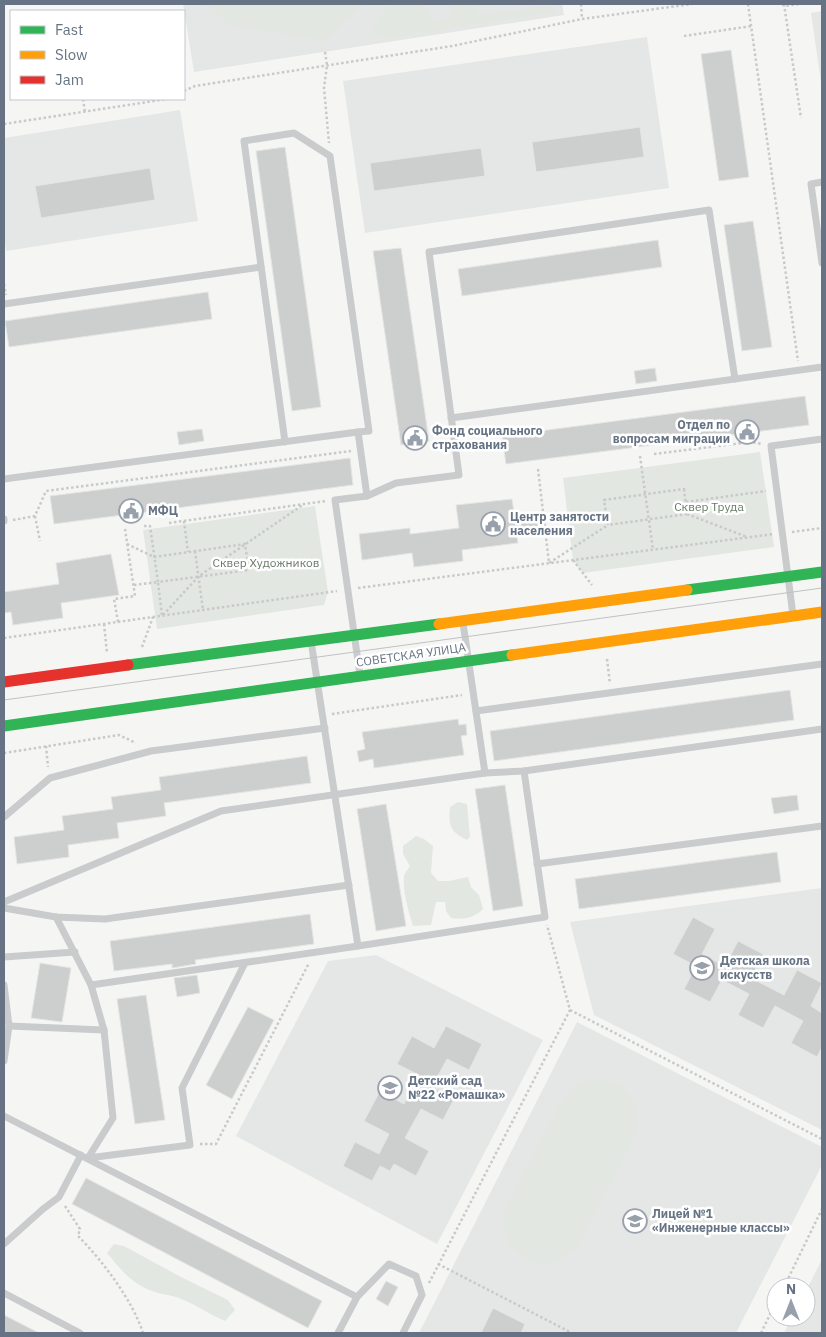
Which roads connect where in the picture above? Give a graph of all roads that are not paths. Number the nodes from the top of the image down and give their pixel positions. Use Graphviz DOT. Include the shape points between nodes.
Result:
graph roads {
  1 [pos="822,182"];
  2 [pos="822,263"];
  3 [pos="261,267"];
  4 [pos="4,304"];
  5 [pos="822,367"];
  6 [pos="735,379"];
  7 [pos="452,418"];
  8 [pos="358,432"];
  9 [pos="822,440"];
  10 [pos="285,442"];
  11 [pos="4,479"];
  12 [pos="367,496"];
  13 [pos="822,572"];
  14 [pos="788,576"];
  15 [pos="822,612"];
  16 [pos="793,616"];
  17 [pos="462,620"];
  18 [pos="354,635"];
  19 [pos="311,641"];
  20 [pos="468,661"];
  21 [pos="822,664"];
  22 [pos="360,676"];
  23 [pos="4,682"];
  24 [pos="318,682"];
  25 [pos="476,711"];
  26 [pos="4,726"];
  27 [pos="325,728"];
  28 [pos="822,729"];
  29 [pos="524,771"];
  30 [pos="485,773"];
  31 [pos="335,795"];
  32 [pos="4,817"];
  33 [pos="822,826"];
  34 [pos="537,864"];
  35 [pos="348,885"];
  36 [pos="4,902"];
  37 [pos="4,908"];
  38 [pos="56,916"];
  39 [pos="358,946"];
  40 [pos="75,952"];
  41 [pos="4,957"];
  42 [pos="245,963"];
  43 [pos="4,984"];
  44 [pos="91,985"];
  45 [pos="9,1026"];
  46 [pos="104,1030"];
  47 [pos="4,1061"];
  48 [pos="4,1116"];
  49 [pos="84,1156"];
  50 [pos="4,1244"];
  51 [pos="4,1294"];
  52 [pos="357,1297"];
  53 [pos="80,1333"];
  54 [pos="338,1333"];
  55 [pos="403,1333"];
  1 -- 2 [label="lane" via="811,184"];
  3 -- 4 [label="lane"];
  3 -- 8 [label="lane" via="244,141 294,133 330,156 369,431"];
  3 -- 10 [label="lane"];
  5 -- 6 [label="lane"];
  6 -- 7 [label="lane"];
  6 -- 7 [label="lane" via="708,210 429,252"];
  7 -- 12 [label="lane" via="459,475 396,483"];
  8 -- 10 [label="lane"];
  8 -- 12 [label="lane"];
  9 -- 14 [label="lane" via="771,446"];
  10 -- 11 [label="lane"];
  12 -- 18 [label="lane" via="335,500"];
  13 -- 14 [label="main road"];
  14 -- 16 [label="lane"];
  14 -- 17 [label="main road"];
  15 -- 16 [label="main road, СОВЕТСКАЯ УЛИЦА"];
  16 -- 20 [label="main road, СОВЕТСКАЯ УЛИЦА"];
  17 -- 18 [label="main road"];
  17 -- 20 [label="lane"];
  18 -- 19 [label="main road"];
  18 -- 22 [label="lane"];
  19 -- 23 [label="main road"];
  19 -- 24 [label="lane"];
  20 -- 22 [label="main road, СОВЕТСКАЯ УЛИЦА"];
  20 -- 25 [label="lane"];
  21 -- 25 [label="lane"];
  22 -- 24 [label="main road, СОВЕТСКАЯ УЛИЦА"];
  24 -- 26 [label="main road, СОВЕТСКАЯ УЛИЦА"];
  24 -- 27 [label="lane"];
  25 -- 30 [label="lane"];
  27 -- 31 [label="lane"];
  27 -- 32 [label="lane" via="151,750 50,778"];
  28 -- 29 [label="lane"];
  29 -- 30 [label="lane"];
  29 -- 34 [label="lane"];
  30 -- 31 [label="lane"];
  31 -- 35 [label="lane"];
  31 -- 36 [label="lane" via="221,811"];
  33 -- 34 [label="lane"];
  34 -- 39 [label="lane" via="545,917"];
  35 -- 38 [label="lane" via="105,919"];
  35 -- 39 [label="lane"];
  37 -- 38 [label="lane"];
  38 -- 40 [label="lane"];
  39 -- 42 [label="lane"];
  40 -- 41 [label="lane"];
  40 -- 44 [label="lane"];
  42 -- 44 [label="lane"];
  42 -- 49 [label="lane" via="182,1088 190,1145"];
  43 -- 45 [label="lane"];
  44 -- 46 [label="lane"];
  45 -- 46 [label="lane"];
  45 -- 47 [label="lane"];
  46 -- 49 [label="lane" via="113,1118"];
  48 -- 49 [label="lane"];
  49 -- 50 [label="lane" via="59,1197"];
  49 -- 52 [label="lane"];
  51 -- 53 [label="lane"];
  52 -- 54 [label="lane"];
  52 -- 55 [label="lane" via="389,1264 416,1276 422,1295"];
}
